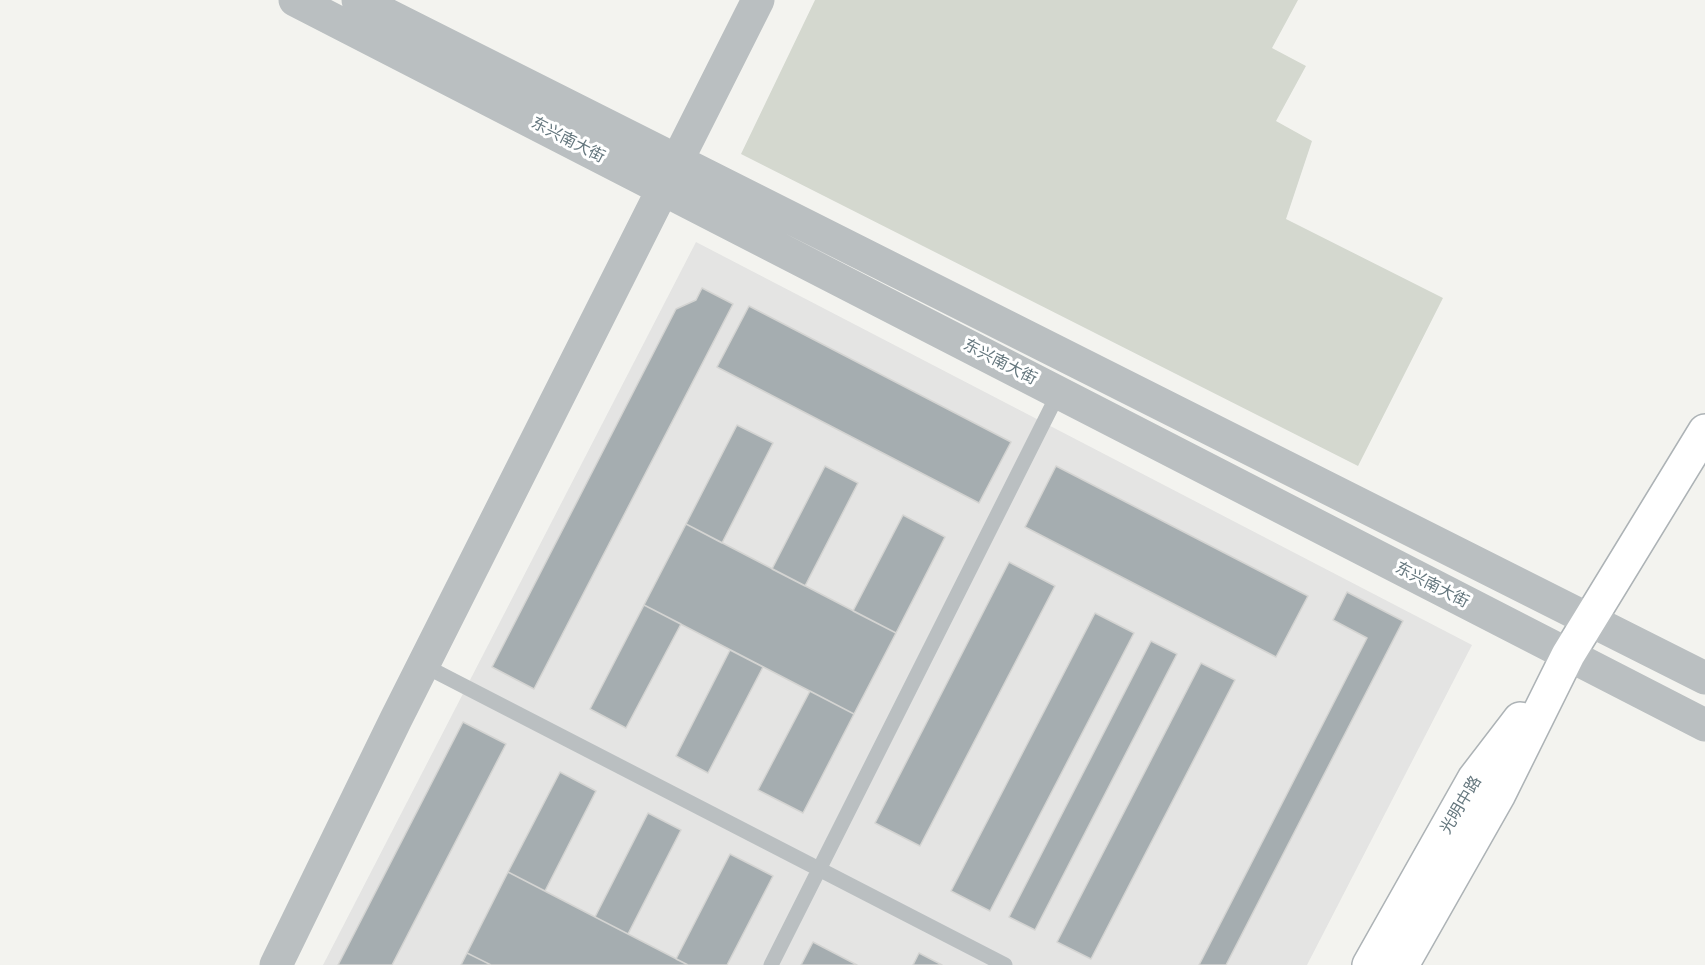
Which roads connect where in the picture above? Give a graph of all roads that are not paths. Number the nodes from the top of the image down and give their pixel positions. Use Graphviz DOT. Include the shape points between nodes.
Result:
graph roads {
  1 [pos="295,0"];
  2 [pos="358,0"];
  3 [pos="758,0"];
  4 [pos="670,175"];
  5 [pos="1059,392"];
  6 [pos="1705,431"];
  7 [pos="1590,619"];
  8 [pos="1568,655"];
  9 [pos="423,665"];
  10 [pos="1705,678"];
  11 [pos="1705,725"];
  12 [pos="819,869"];
  13 [pos="276,965"];
  14 [pos="771,965"];
  15 [pos="1005,965"];
  16 [pos="1369,965"];
  17 [pos="1402,965"];
  1 -- 4 [label="street, 东兴南大街"];
  2 -- 4 [label="street, 东兴南大街"];
  3 -- 4 [label="street"];
  4 -- 5 [label="street, 东兴南大街"];
  4 -- 7 [label="street, 东兴南大街"];
  4 -- 9 [label="street"];
  5 -- 8 [label="street, 东兴南大街"];
  5 -- 12 [label="lane"];
  6 -- 7 [label="main road, 光明中路"];
  7 -- 8 [label="main road, 光明中路"];
  7 -- 10 [label="street, 东兴南大街"];
  8 -- 11 [label="street, 东兴南大街"];
  8 -- 16 [label="main road, 光明中路" via="1474,779"];
  8 -- 17 [label="main road, 光明中路" via="1499,794"];
  9 -- 12 [label="lane"];
  9 -- 13 [label="street"];
  12 -- 14 [label="lane"];
  12 -- 15 [label="lane"];
}
